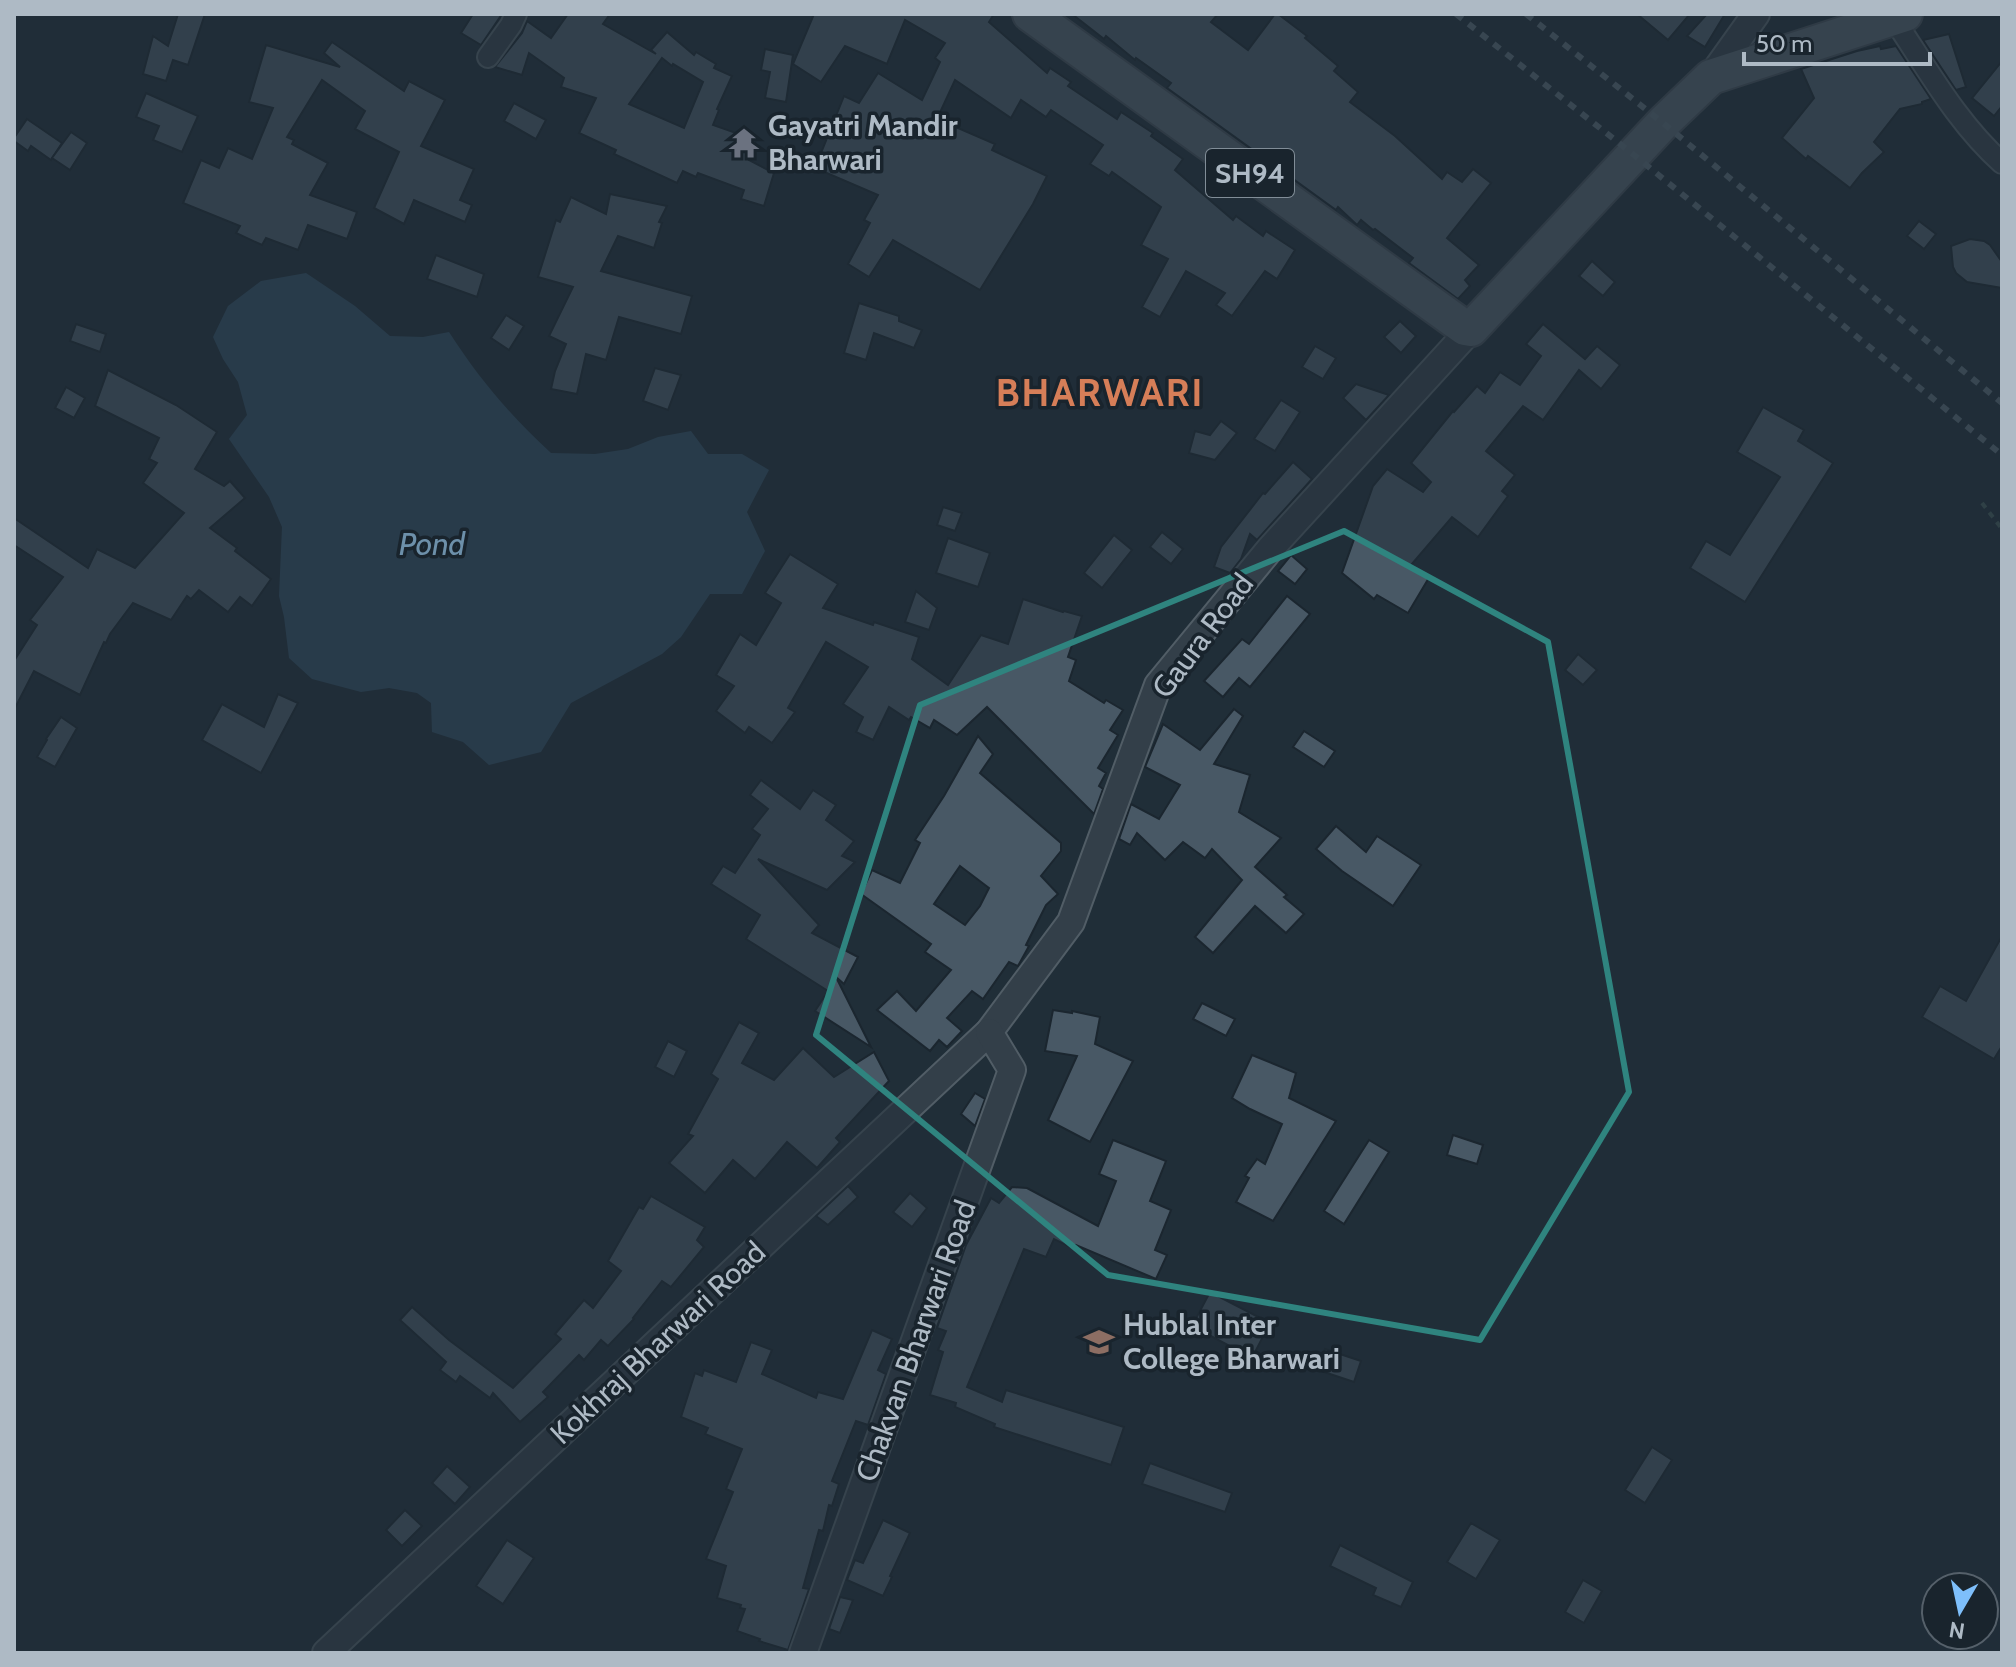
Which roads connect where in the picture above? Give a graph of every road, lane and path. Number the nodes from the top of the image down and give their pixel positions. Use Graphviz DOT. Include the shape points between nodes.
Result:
graph roads {
  1 [pos="516,14"];
  2 [pos="1030,14"];
  3 [pos="1756,14"];
  4 [pos="1899,16"];
  5 [pos="488,57"];
  6 [pos="1711,77"];
  7 [pos="2002,163"];
  8 [pos="1471,329"];
  9 [pos="1982,503"];
  10 [pos="2002,529"];
  11 [pos="989,1032"];
  12 [pos="326,1653"];
  13 [pos="803,1653"];
  1 -- 5 [label="street"];
  2 -- 8 [label="main road, SH94"];
  3 -- 6 [label="street"];
  4 -- 6 [label="main road"];
  4 -- 7 [label="street" via="1960,118"];
  6 -- 8 [label="main road"];
  8 -- 11 [label="street, Gaura Road" via="1270,549 1158,685 1071,922"];
  9 -- 10 [label="path"];
  11 -- 12 [label="street, Kokhraj Bharwari Road"];
  11 -- 13 [label="street, Chakvan Bharwari Road" via="1012,1070"];
}
